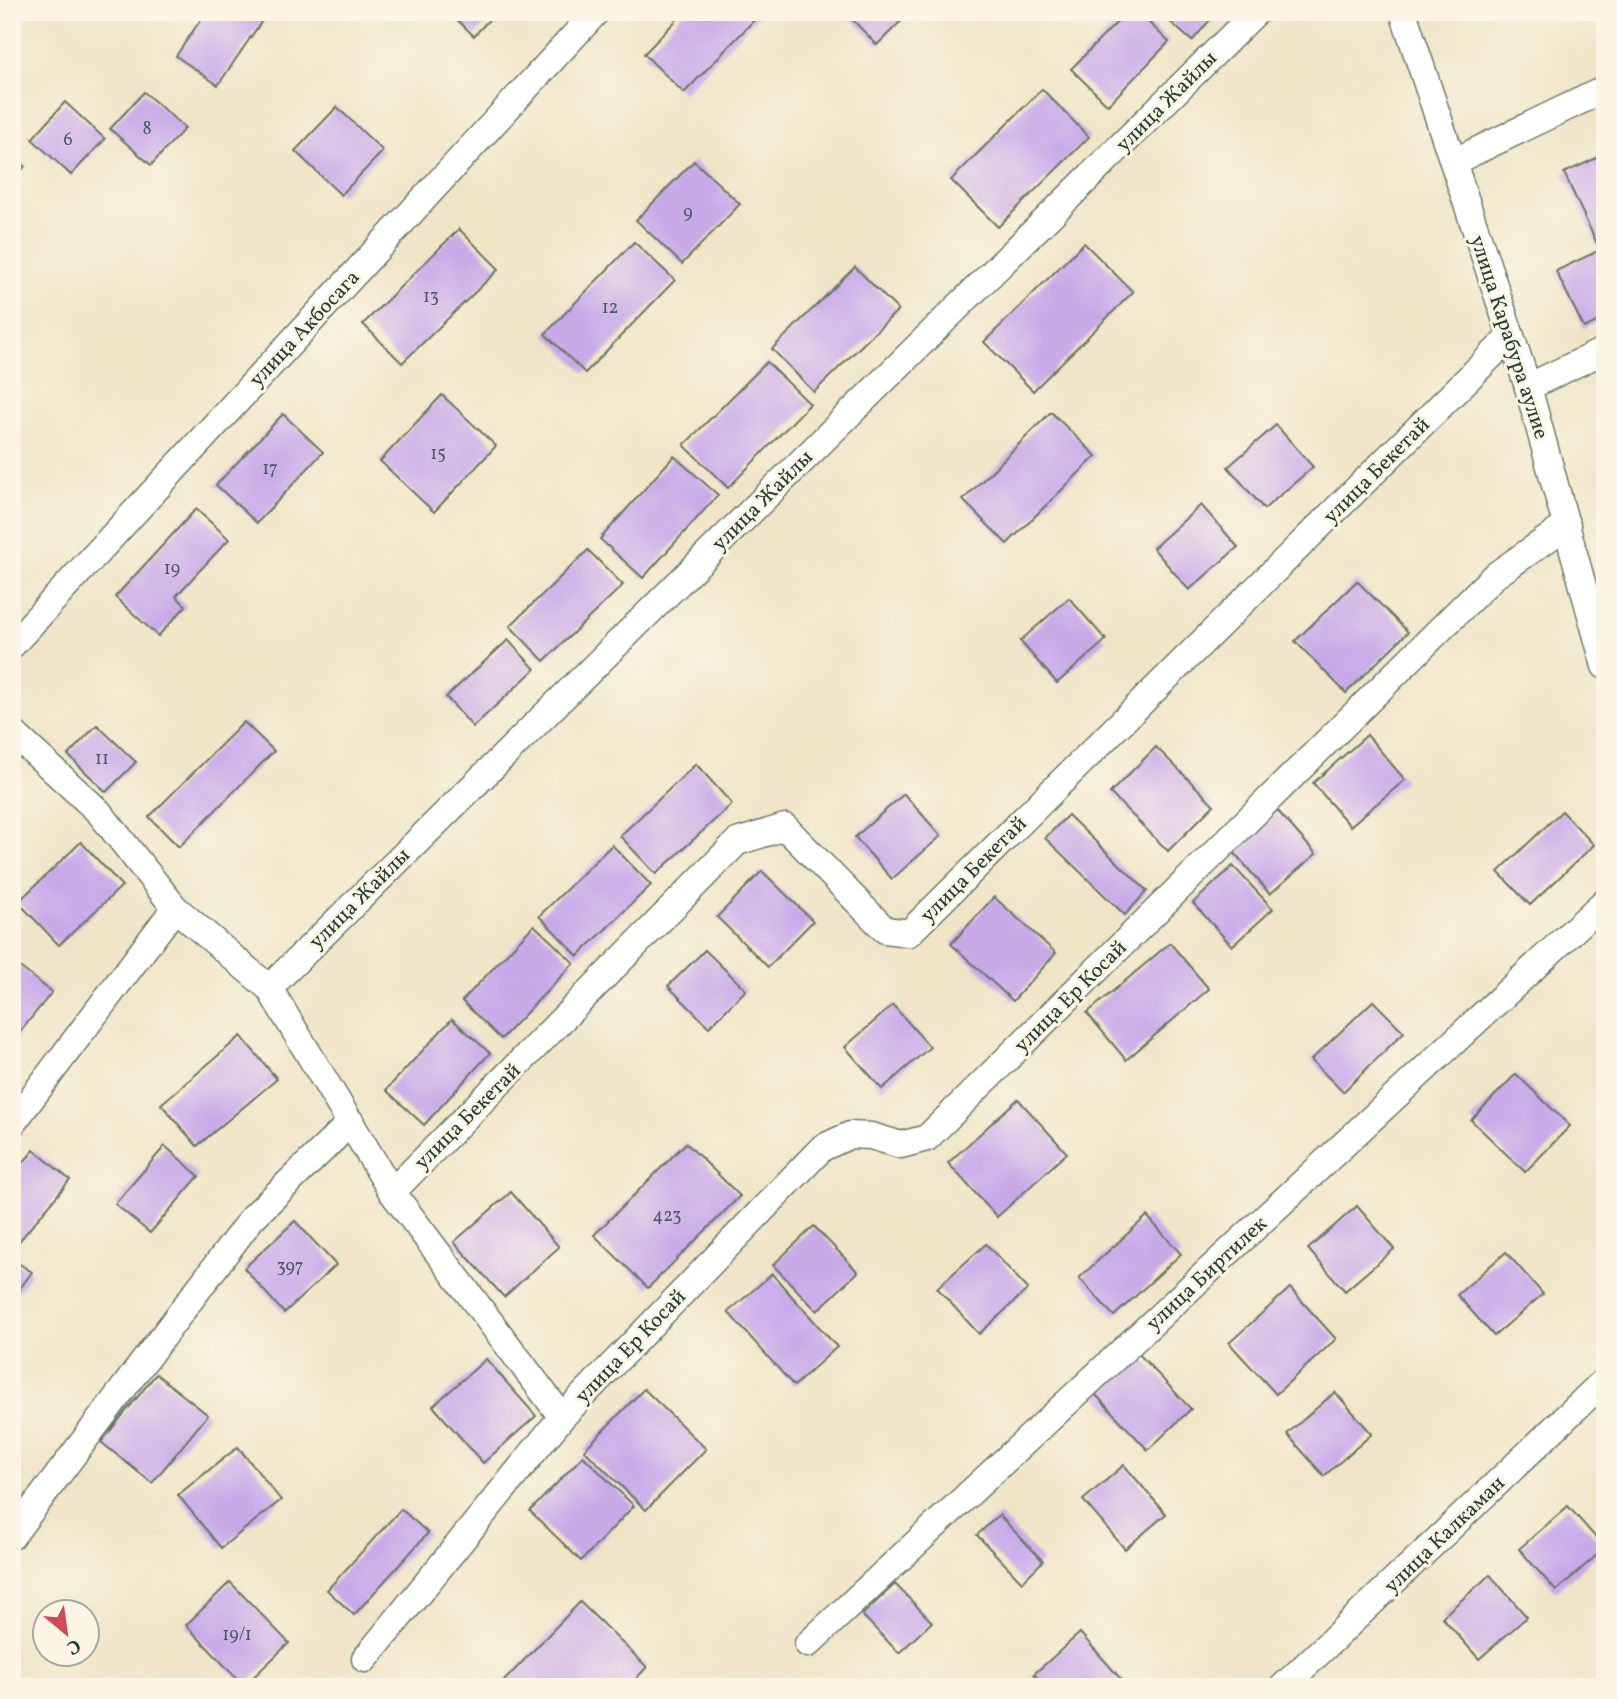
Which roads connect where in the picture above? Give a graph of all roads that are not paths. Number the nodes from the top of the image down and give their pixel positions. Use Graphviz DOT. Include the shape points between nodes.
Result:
graph roads {
  1 [pos="596,12"];
  2 [pos="1256,12"];
  3 [pos="1403,12"];
  4 [pos="1605,89"];
  5 [pos="1453,162"];
  6 [pos="1511,336"];
  7 [pos="1605,350"];
  8 [pos="1528,387"];
  9 [pos="1567,525"];
  10 [pos="1601,639"];
  11 [pos="12,645"];
  12 [pos="1605,666"];
  13 [pos="12,732"];
  14 [pos="1605,901"];
  15 [pos="175,908"];
  16 [pos="269,988"];
  17 [pos="351,1122"];
  18 [pos="12,1124"];
  19 [pos="393,1192"];
  20 [pos="1605,1380"];
  21 [pos="562,1417"];
  22 [pos="12,1536"];
  23 [pos="808,1644"];
  24 [pos="365,1658"];
  25 [pos="1283,1687"];
  1 -- 11 [label="street, улица Акбосага"];
  2 -- 16 [label="street, улица Жайлы"];
  3 -- 5 [label="street, улица Карабура аулие"];
  4 -- 5 [label="street"];
  5 -- 6 [label="street, улица Карабура аулие"];
  6 -- 8 [label="street, улица Карабура аулие"];
  6 -- 19 [label="street, улица Бекетай" via="909,933 885,930 785,827 737,842"];
  7 -- 8 [label="street"];
  8 -- 9 [label="street, улица Карабура аулие"];
  9 -- 10 [label="street, улица Карабура аулие"];
  9 -- 21 [label="street, улица Ер Косай" via="1493,577 927,1138 901,1145 850,1135 822,1148"];
  10 -- 12 [label="street, улица Карабура аулие"];
  13 -- 15 [label="street" via="99,812"];
  14 -- 23 [label="street, улица Биртилек"];
  15 -- 16 [label="street"];
  15 -- 18 [label="street"];
  16 -- 17 [label="street"];
  17 -- 19 [label="street"];
  17 -- 22 [label="street" via="252,1217"];
  19 -- 21 [label="street"];
  20 -- 25 [label="street, улица Калкаман"];
  21 -- 24 [label="street, улица Ер Косай"];
}
